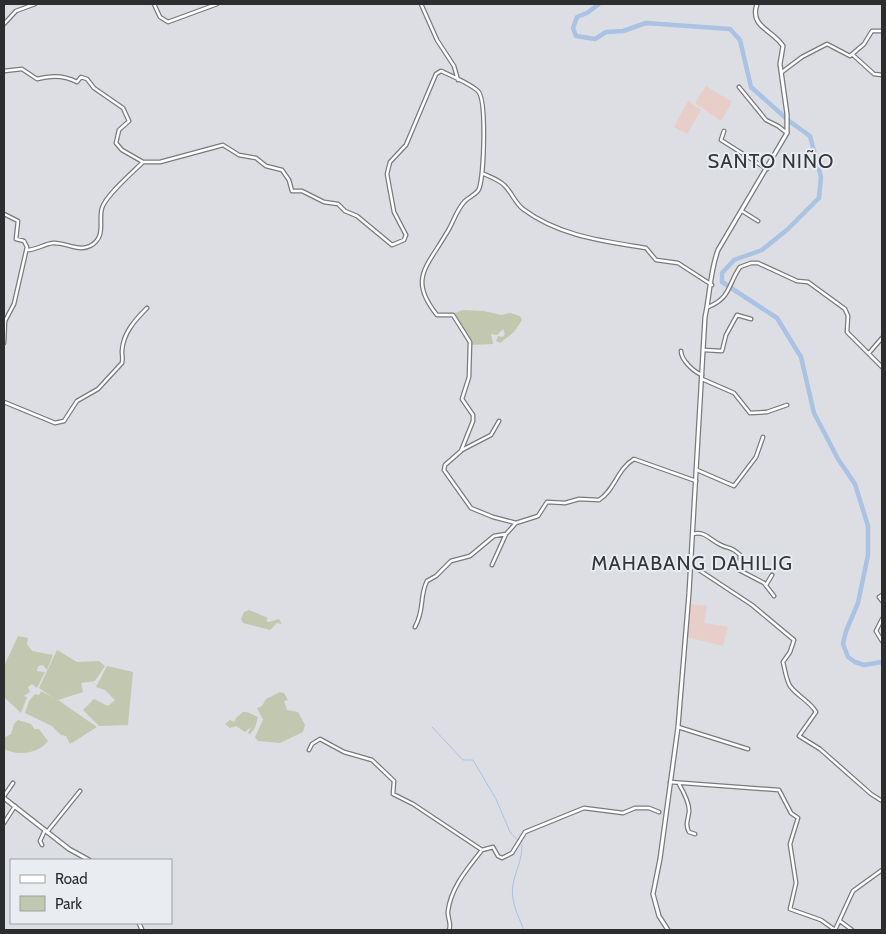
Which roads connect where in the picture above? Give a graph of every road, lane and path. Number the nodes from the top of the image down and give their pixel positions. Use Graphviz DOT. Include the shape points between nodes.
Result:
graph roads {
  1 [pos="35,4"];
  2 [pos="154,4"];
  3 [pos="217,4"];
  4 [pos="421,4"];
  5 [pos="757,4"];
  6 [pos="4,24"];
  7 [pos="882,31"];
  8 [pos="853,55"];
  9 [pos="4,71"];
  10 [pos="782,72"];
  11 [pos="882,75"];
  12 [pos="458,80"];
  13 [pos="739,87"];
  14 [pos="724,132"];
  15 [pos="787,133"];
  16 [pos="143,162"];
  17 [pos="767,169"];
  18 [pos="484,173"];
  19 [pos="742,211"];
  20 [pos="4,214"];
  21 [pos="758,221"];
  22 [pos="27,250"];
  23 [pos="712,285"];
  24 [pos="708,307"];
  25 [pos="147,308"];
  26 [pos="750,319"];
  27 [pos="882,338"];
  28 [pos="4,343"];
  29 [pos="704,350"];
  30 [pos="681,351"];
  31 [pos="868,353"];
  32 [pos="882,367"];
  33 [pos="702,377"];
  34 [pos="4,402"];
  35 [pos="787,405"];
  36 [pos="499,421"];
  37 [pos="763,438"];
  38 [pos="461,451"];
  39 [pos="697,470"];
  40 [pos="696,481"];
  41 [pos="516,523"];
  42 [pos="506,534"];
  43 [pos="691,534"];
  44 [pos="690,564"];
  45 [pos="492,565"];
  46 [pos="772,575"];
  47 [pos="766,584"];
  48 [pos="882,595"];
  49 [pos="774,596"];
  50 [pos="882,601"];
  51 [pos="882,619"];
  52 [pos="415,627"];
  53 [pos="882,641"];
  54 [pos="678,727"];
  55 [pos="748,749"];
  56 [pos="309,750"];
  57 [pos="670,782"];
  58 [pos="13,783"];
  59 [pos="680,784"];
  60 [pos="80,791"];
  61 [pos="4,797"];
  62 [pos="882,801"];
  63 [pos="15,806"];
  64 [pos="662,813"];
  65 [pos="4,822"];
  66 [pos="46,831"];
  67 [pos="695,834"];
  68 [pos="42,844"];
  69 [pos="482,850"];
  70 [pos="88,859"];
  71 [pos="882,870"];
  72 [pos="840,921"];
  73 [pos="449,930"];
  74 [pos="668,930"];
  75 [pos="852,930"];
  1 -- 6 [label="street" via="16,11"];
  2 -- 3 [label="street" via="160,17 168,22"];
  4 -- 12 [label="street" via="437,40 454,66"];
  5 -- 10 [label="street" via="754,12 759,24 783,46"];
  7 -- 8 [label="street" via="872,31"];
  8 -- 10 [label="street" via="848,56 827,44"];
  8 -- 11 [label="street" via="873,73"];
  9 -- 16 [label="street" via="22,69 37,79 60,76 77,82 81,77 85,78 126,111 129,121 119,130 116,143"];
  10 -- 15 [label="street"];
  12 -- 16 [label="street" via="441,72 436,74 406,144 389,165 387,181 394,212 406,235 395,245 387,243 338,204 324,202 302,191 292,191 282,170 267,167 256,158 239,155 225,145 155,163"];
  12 -- 18 [label="street" via="478,91 480,96 485,127"];
  13 -- 15 [label="street" via="766,120"];
  14 -- 17 [label="street" via="721,140"];
  15 -- 17 [label="street"];
  16 -- 22 [label="street" via="106,201 102,211 102,229 93,244 80,248 52,243"];
  17 -- 19 [label="street"];
  18 -- 23 [label="street" via="503,183 524,210 561,231 625,247 646,248 656,260 678,263"];
  18 -- 38 [label="street" via="478,190 465,201 424,267 421,284 437,315 453,314 469,340 469,377 462,399 473,418"];
  19 -- 21 [label="street"];
  19 -- 23 [label="street" via="718,250 712,268"];
  20 -- 22 [label="street" via="18,221 16,238 26,243"];
  22 -- 28 [label="street" via="14,304 5,321"];
  23 -- 24 [label="street"];
  24 -- 29 [label="street"];
  24 -- 31 [label="street" via="720,301 729,290 740,267 754,262 797,281 808,282 845,309 847,332"];
  25 -- 34 [label="street" via="127,334 122,363 98,389 77,401 64,421 50,421"];
  26 -- 29 [label="street" via="737,315 722,351"];
  27 -- 31 [label="street"];
  29 -- 33 [label="street"];
  30 -- 33 [label="street" via="691,370"];
  31 -- 32 [label="street"];
  33 -- 35 [label="street" via="734,393 750,413 767,412"];
  33 -- 39 [label="street"];
  36 -- 38 [label="street" via="491,435"];
  37 -- 39 [label="street" via="756,457 734,486"];
  38 -- 41 [label="street" via="445,465 444,470 466,503 482,513"];
  39 -- 40 [label="street"];
  40 -- 41 [label="street" via="634,459 623,467 599,500 547,502 538,516"];
  40 -- 43 [label="street"];
  41 -- 42 [label="street"];
  42 -- 45 [label="street"];
  42 -- 52 [label="street" via="494,536 470,556 451,560 427,581 423,590 422,615"];
  43 -- 44 [label="street"];
  43 -- 47 [label="street" via="704,534 733,548 740,555 739,570"];
  44 -- 54 [label="street"];
  44 -- 62 [label="street" via="744,600 794,640 783,662 787,678 795,692 816,712 799,736 820,749"];
  46 -- 47 [label="street"];
  47 -- 49 [label="street"];
  48 -- 50 [label="street" via="879,597"];
  51 -- 53 [label="street" via="876,631"];
  54 -- 55 [label="street"];
  54 -- 57 [label="street"];
  56 -- 69 [label="street" via="320,739 344,752 372,760 394,781 393,794"];
  57 -- 59 [label="street"];
  57 -- 64 [label="street"];
  58 -- 61 [label="street"];
  59 -- 67 [label="street" via="689,809 686,819 688,830"];
  59 -- 72 [label="street" via="779,790 798,818 790,844 796,883 790,909 820,920 835,930"];
  60 -- 66 [label="street"];
  61 -- 63 [label="street"];
  63 -- 65 [label="street"];
  63 -- 66 [label="street"];
  64 -- 69 [label="street" via="647,808 634,808 623,813 584,808 525,832 512,853 502,858 492,847"];
  64 -- 74 [label="street" via="660,859 653,894 659,916"];
  66 -- 68 [label="street" via="40,841"];
  66 -- 70 [label="street"];
  69 -- 73 [label="street" via="455,889 448,913"];
  71 -- 72 [label="street" via="854,891"];
  72 -- 75 [label="street"];
}
